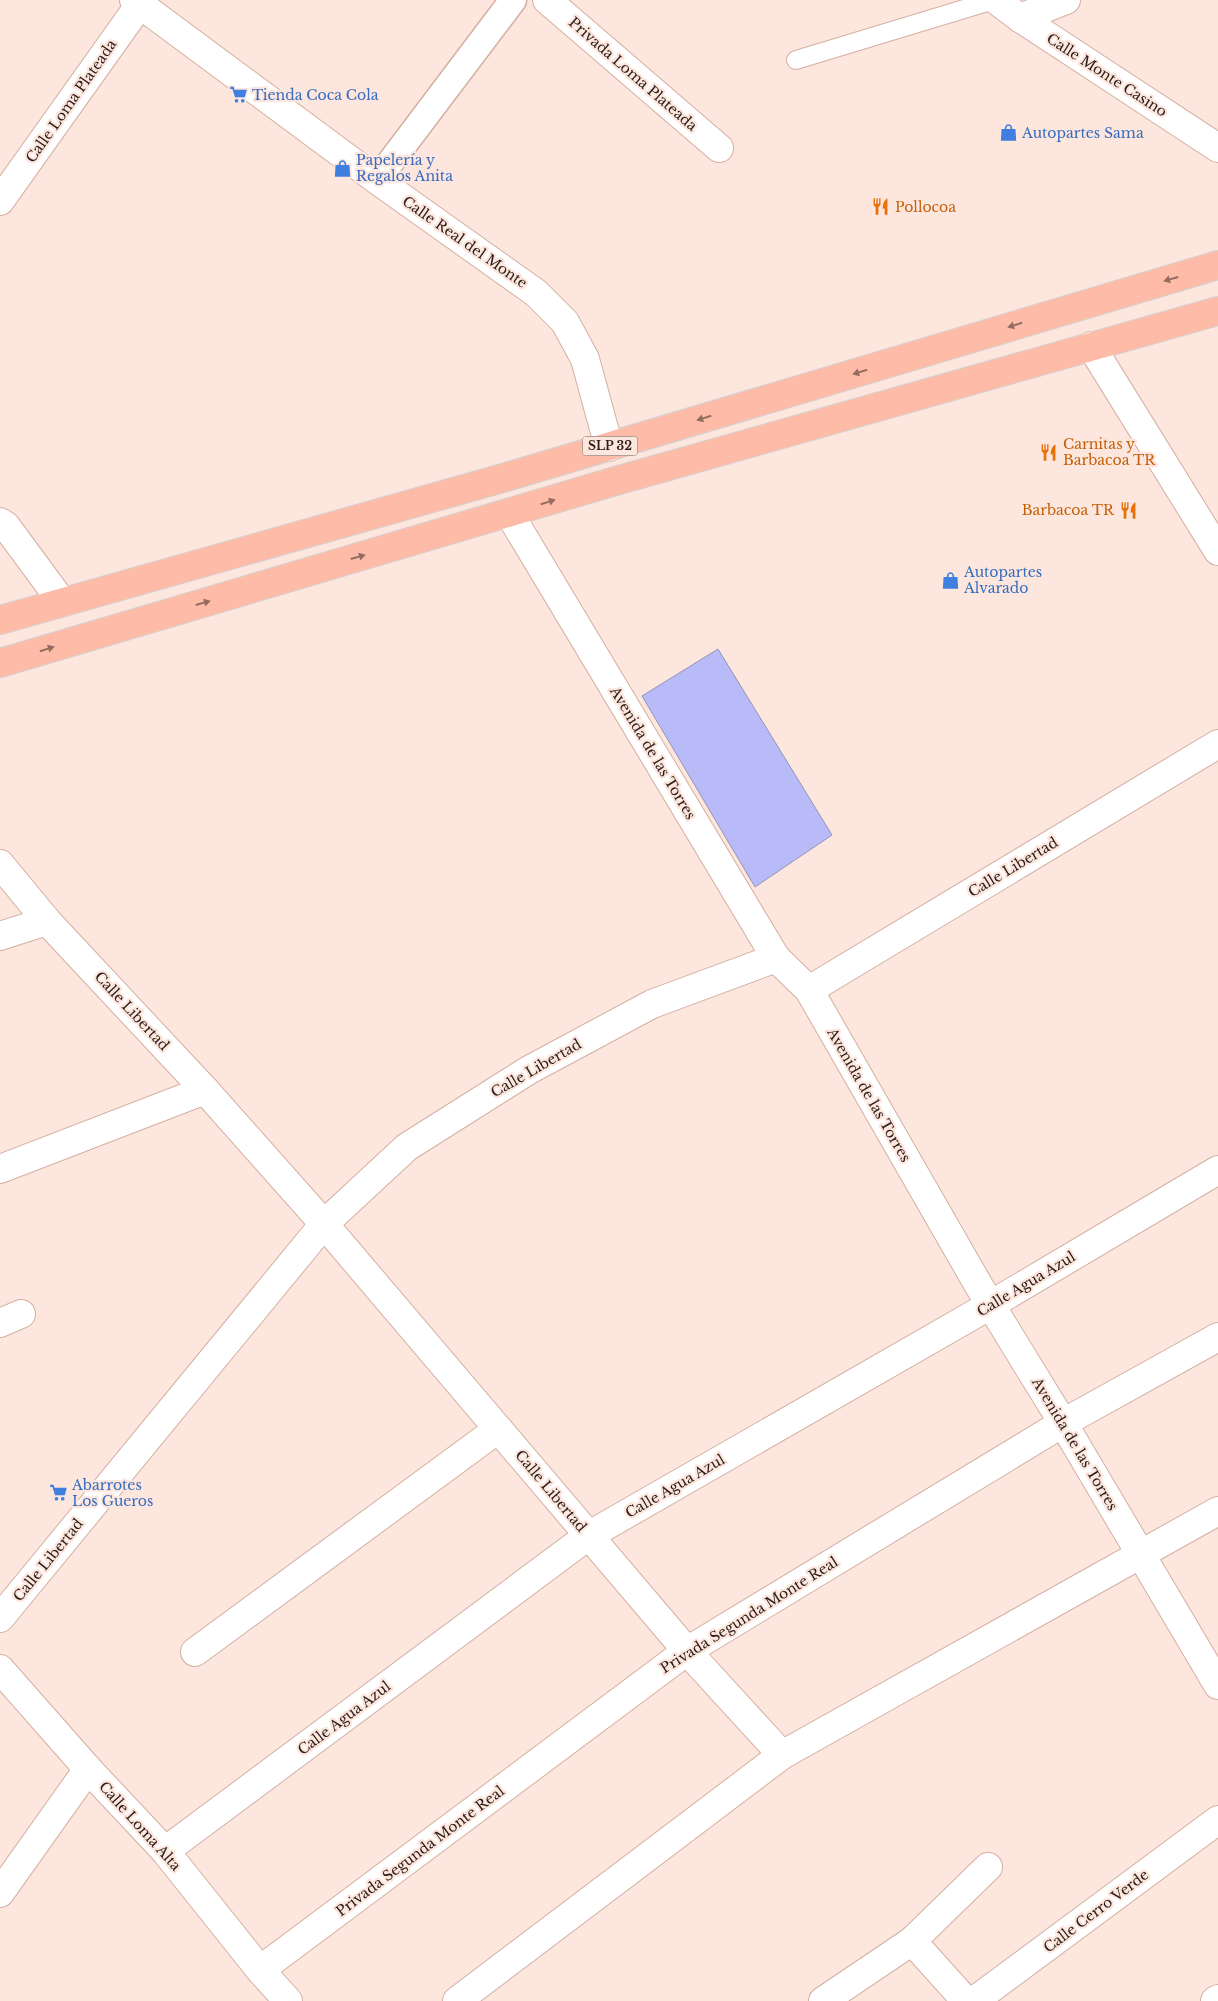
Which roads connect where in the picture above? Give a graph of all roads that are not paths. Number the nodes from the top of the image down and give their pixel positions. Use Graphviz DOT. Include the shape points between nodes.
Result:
graph roads {
  1 [pos="512,0"];
  2 [pos="547,0"];
  3 [pos="995,0"];
  4 [pos="1066,0"];
  5 [pos="139,1"];
  6 [pos="1020,18"];
  7 [pos="796,60"];
  8 [pos="719,148"];
  9 [pos="1218,148"];
  10 [pos="377,180"];
  11 [pos="0,201"];
  12 [pos="1218,266"];
  13 [pos="1218,311"];
  14 [pos="1091,346"];
  15 [pos="609,447"];
  16 [pos="509,513"];
  17 [pos="0,522"];
  18 [pos="1218,551"];
  19 [pos="62,602"];
  20 [pos="0,620"];
  21 [pos="0,663"];
  22 [pos="1218,744"];
  23 [pos="0,864"];
  24 [pos="47,921"];
  25 [pos="0,936"];
  26 [pos="776,958"];
  27 [pos="809,990"];
  28 [pos="206,1090"];
  29 [pos="0,1169"];
  30 [pos="1218,1170"];
  31 [pos="324,1224"];
  32 [pos="991,1305"];
  33 [pos="1218,1337"];
  34 [pos="1063,1423"];
  35 [pos="498,1429"];
  36 [pos="1218,1511"];
  37 [pos="588,1536"];
  38 [pos="1140,1553"];
  39 [pos="0,1618"];
  40 [pos="196,1652"];
  41 [pos="687,1652"];
  42 [pos="0,1669"];
  43 [pos="1218,1684"];
  44 [pos="782,1755"];
  45 [pos="88,1769"];
  46 [pos="1218,1820"];
  47 [pos="165,1851"];
  48 [pos="988,1867"];
  49 [pos="0,1893"];
  50 [pos="912,1941"];
  51 [pos="260,1970"];
  52 [pos="288,2001"];
  53 [pos="457,2001"];
  54 [pos="824,2001"];
  55 [pos="966,2001"];
  56 [pos="974,2001"];
  1 -- 10 [label="street"];
  2 -- 8 [label="street, Privada Loma Plateada"];
  3 -- 6 [label="street, Calle Monte Casino"];
  3 -- 7 [label="lane"];
  4 -- 6 [label="street"];
  5 -- 10 [label="street, Calle Real del Monte"];
  5 -- 11 [label="street, Calle Loma Plateada"];
  6 -- 9 [label="street, Calle Monte Casino"];
  10 -- 15 [label="street, Calle Real del Monte" via="536,292 565,322 585,359"];
  12 -- 15 [label="highway, SLP 32, one-way"];
  13 -- 14 [label="highway, SLP 32"];
  16 -- 14 [label="highway, SLP 32, one-way"];
  14 -- 18 [label="street"];
  15 -- 19 [label="highway, SLP 32"];
  21 -- 16 [label="highway, SLP 32, one-way"];
  16 -- 26 [label="street, Avenida de las Torres"];
  17 -- 19 [label="street"];
  19 -- 20 [label="highway, SLP 32"];
  22 -- 27 [label="street, Calle Libertad"];
  23 -- 24 [label="street, Calle Libertad"];
  24 -- 25 [label="street"];
  24 -- 28 [label="street, Calle Libertad"];
  26 -- 27 [label="street, Avenida de las Torres"];
  26 -- 31 [label="street, Calle Libertad" via="652,1004 529,1070 407,1147"];
  27 -- 32 [label="street, Avenida de las Torres"];
  28 -- 29 [label="street"];
  28 -- 31 [label="street, Calle Libertad"];
  30 -- 32 [label="street, Calle Agua Azul"];
  31 -- 35 [label="street, Calle Libertad"];
  31 -- 39 [label="street, Calle Libertad"];
  32 -- 34 [label="street, Avenida de las Torres"];
  32 -- 37 [label="street, Calle Agua Azul"];
  33 -- 34 [label="street, Privada Segunda Monte Real"];
  34 -- 38 [label="street, Avenida de las Torres"];
  34 -- 41 [label="street, Privada Segunda Monte Real"];
  35 -- 37 [label="street, Calle Libertad"];
  35 -- 40 [label="street"];
  36 -- 38 [label="street"];
  37 -- 41 [label="street, Calle Libertad"];
  37 -- 47 [label="street, Calle Agua Azul"];
  38 -- 43 [label="street, Avenida de las Torres"];
  38 -- 44 [label="street"];
  41 -- 44 [label="street, Calle Libertad"];
  41 -- 51 [label="street, Privada Segunda Monte Real"];
  42 -- 45 [label="street"];
  44 -- 53 [label="street"];
  45 -- 47 [label="street, Calle Loma Alta"];
  45 -- 49 [label="street, Calle Loma Alta"];
  46 -- 56 [label="street, Calle Cerro Verde"];
  47 -- 51 [label="street, Calle Loma Alta"];
  48 -- 50 [label="street"];
  50 -- 54 [label="street"];
  50 -- 55 [label="street"];
  51 -- 52 [label="street, Calle Loma Alta"];
}
